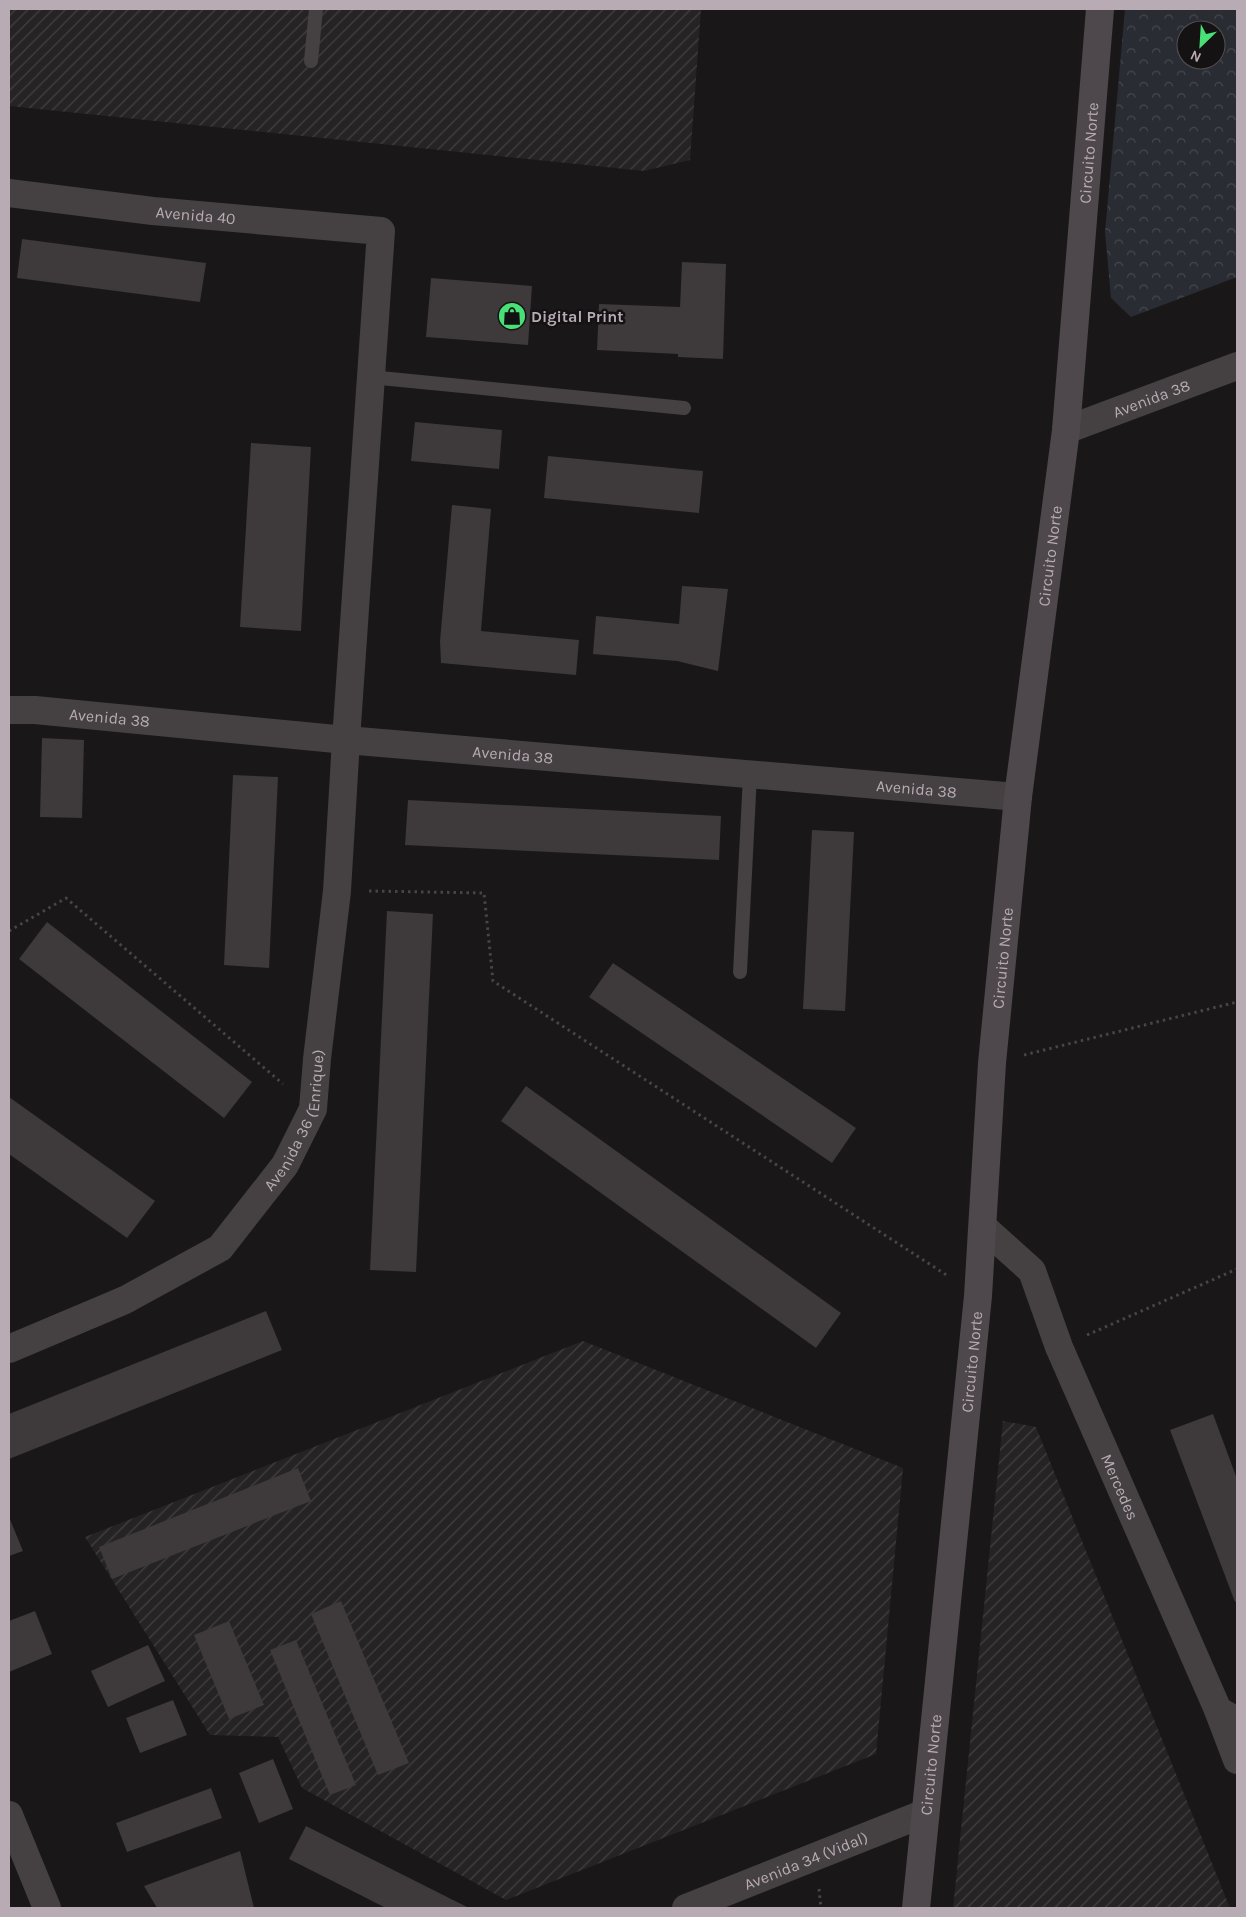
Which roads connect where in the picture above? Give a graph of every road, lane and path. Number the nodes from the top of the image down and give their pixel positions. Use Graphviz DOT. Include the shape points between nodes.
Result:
graph roads {
  1 [pos="316,9"];
  2 [pos="1100,9"];
  3 [pos="311,61"];
  4 [pos="9,193"];
  5 [pos="381,231"];
  6 [pos="1237,366"];
  7 [pos="370,377"];
  8 [pos="684,408"];
  9 [pos="1066,430"];
  10 [pos="9,710"];
  11 [pos="346,740"];
  12 [pos="750,775"];
  13 [pos="1018,797"];
  14 [pos="337,890"];
  15 [pos="9,931"];
  16 [pos="740,972"];
  17 [pos="1237,1002"];
  18 [pos="992,1063"];
  19 [pos="313,1109"];
  20 [pos="983,1227"];
  21 [pos="1237,1269"];
  22 [pos="978,1296"];
  23 [pos="1059,1347"];
  24 [pos="9,1350"];
  25 [pos="1228,1716"];
  26 [pos="1237,1760"];
  27 [pos="925,1813"];
  28 [pos="9,1815"];
  29 [pos="47,1908"];
  30 [pos="686,1908"];
  31 [pos="916,1908"];
  1 -- 3 [label="lane"];
  2 -- 9 [label="main road, Circuito Norte"];
  4 -- 5 [label="street, Avenida 40" via="153,211"];
  5 -- 7 [label="street, Avenida 36 (Enrique)"];
  6 -- 9 [label="street, Avenida 38"];
  7 -- 8 [label="lane"];
  7 -- 11 [label="street, Avenida 36 (Enrique)"];
  9 -- 13 [label="main road, Circuito Norte"];
  10 -- 11 [label="street, Avenida 38"];
  11 -- 12 [label="street, Avenida 38"];
  11 -- 14 [label="street, Avenida 36 (Enrique)"];
  12 -- 13 [label="street, Avenida 38"];
  12 -- 16 [label="lane"];
  13 -- 18 [label="main road, Circuito Norte"];
  14 -- 19 [label="street, Avenida 36 (Enrique)"];
  14 -- 22 [label="path" via="484,893 493,981"];
  15 -- 19 [label="path" via="66,898"];
  17 -- 18 [label="path"];
  18 -- 20 [label="main road, Circuito Norte"];
  19 -- 24 [label="street, Avenida 36 (Enrique)" via="286,1165 220,1248 125,1300"];
  20 -- 22 [label="main road, Circuito Norte"];
  20 -- 23 [label="street, Mercedes" via="1032,1271"];
  21 -- 23 [label="path"];
  22 -- 27 [label="main road, Circuito Norte"];
  23 -- 25 [label="street, Mercedes"];
  25 -- 26 [label="street, Mercedes"];
  27 -- 30 [label="street, Avenida 34 (Vidal)"];
  27 -- 31 [label="main road, Circuito Norte"];
  28 -- 29 [label="street"];
}
